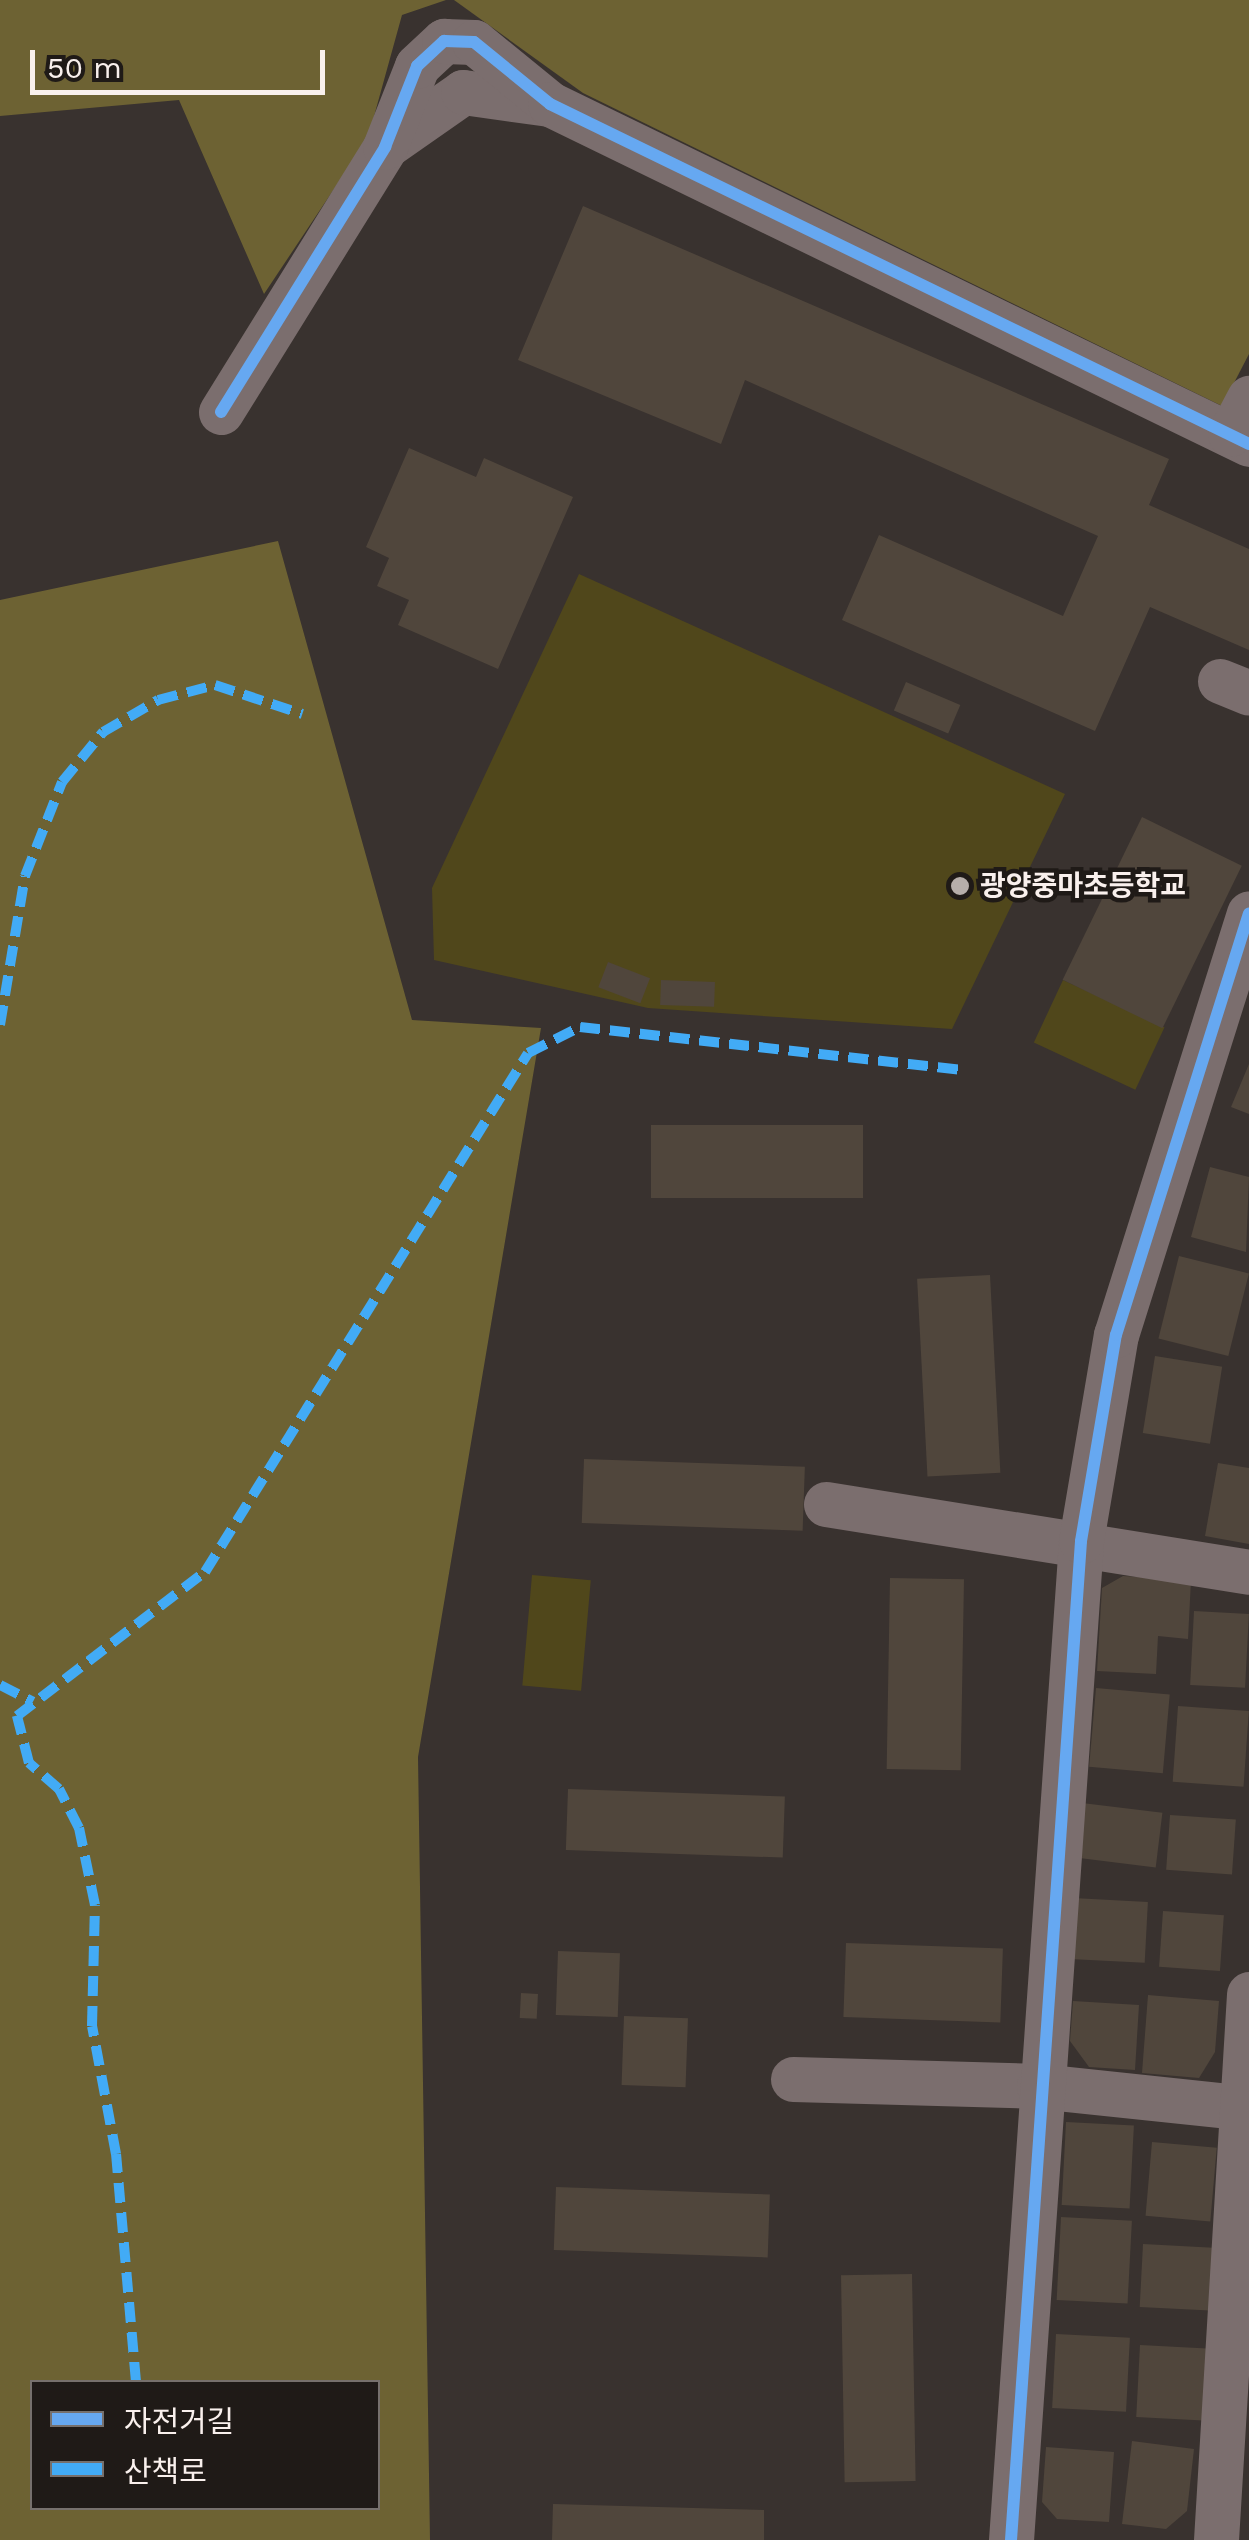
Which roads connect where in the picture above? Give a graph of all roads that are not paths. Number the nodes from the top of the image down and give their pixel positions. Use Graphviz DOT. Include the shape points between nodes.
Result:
graph roads {
  1 [pos="221,412"];
  2 [pos="1243,425"];
  3 [pos="1249,914"];
  4 [pos="826,1504"];
  5 [pos="1081,1541"];
  6 [pos="1249,1572"];
  7 [pos="1249,1994"];
  8 [pos="793,2080"];
  9 [pos="1039,2086"];
  10 [pos="1246,2108"];
  11 [pos="1011,2540"];
  12 [pos="1216,2540"];
  1 -- 2 [label="street" via="385,147 417,66 444,41 474,42 550,104"];
  3 -- 5 [label="street" via="1116,1335"];
  4 -- 5 [label="street"];
  5 -- 6 [label="street"];
  5 -- 9 [label="street"];
  7 -- 10 [label="street"];
  8 -- 9 [label="street"];
  9 -- 10 [label="street"];
  9 -- 11 [label="street"];
  10 -- 12 [label="street"];
}
